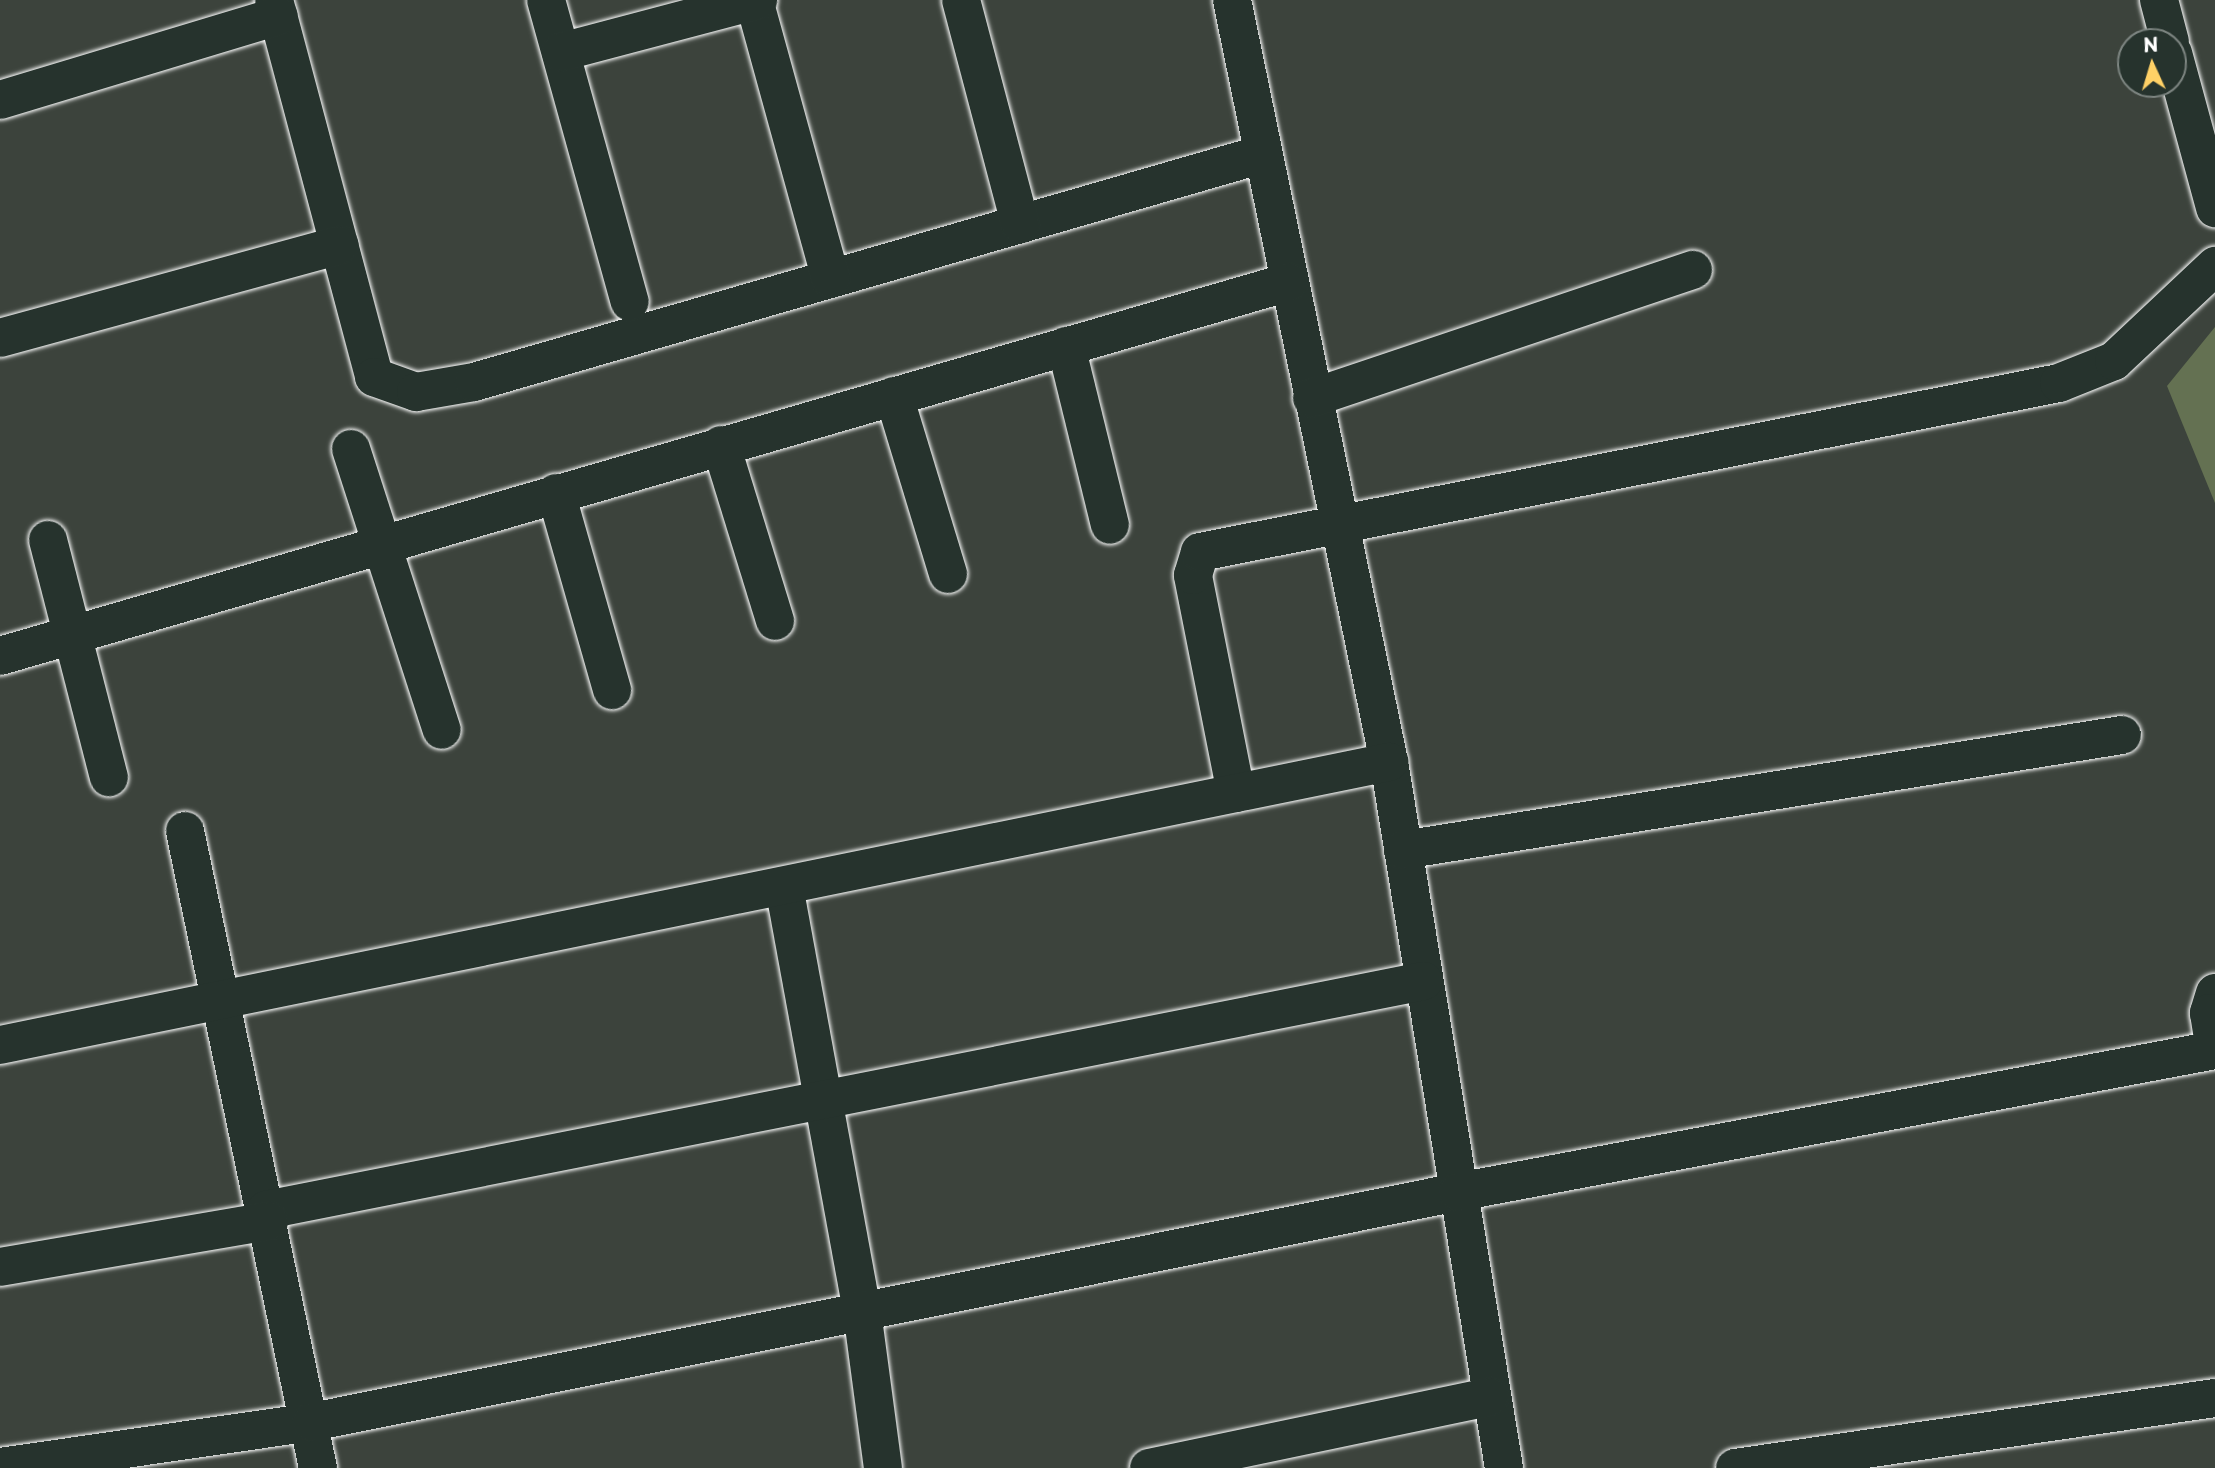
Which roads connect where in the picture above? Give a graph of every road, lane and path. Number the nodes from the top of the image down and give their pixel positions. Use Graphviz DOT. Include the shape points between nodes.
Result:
graph roads {
  1 [pos="546,0"];
  2 [pos="755,0"];
  3 [pos="961,0"];
  4 [pos="1232,0"];
  5 [pos="2159,0"];
  6 [pos="276,8"];
  7 [pos="2166,28"];
  8 [pos="561,52"];
  9 [pos="2185,98"];
  10 [pos="0,100"];
  11 [pos="1263,154"];
  12 [pos="2215,208"];
  13 [pos="1020,225"];
  14 [pos="339,245"];
  15 [pos="2215,266"];
  16 [pos="1693,270"];
  17 [pos="831,279"];
  18 [pos="1289,282"];
  19 [pos="630,302"];
  20 [pos="0,338"];
  21 [pos="1066,346"];
  22 [pos="894,396"];
  23 [pos="1312,398"];
  24 [pos="721,445"];
  25 [pos="351,449"];
  26 [pos="556,493"];
  27 [pos="1110,525"];
  28 [pos="1339,528"];
  29 [pos="48,540"];
  30 [pos="383,543"];
  31 [pos="948,574"];
  32 [pos="775,621"];
  33 [pos="73,635"];
  34 [pos="0,656"];
  35 [pos="612,690"];
  36 [pos="442,730"];
  37 [pos="2122,735"];
  38 [pos="1389,762"];
  39 [pos="109,777"];
  40 [pos="1236,793"];
  41 [pos="185,831"];
  42 [pos="1403,850"];
  43 [pos="784,886"];
  44 [pos="1424,981"];
  45 [pos="2215,993"];
  46 [pos="222,1001"];
  47 [pos="0,1045"];
  48 [pos="2215,1049"];
  49 [pos="823,1100"];
  50 [pos="1458,1192"];
  51 [pos="267,1215"];
  52 [pos="0,1267"];
  53 [pos="862,1311"];
  54 [pos="1490,1397"];
  55 [pos="2215,1398"];
  56 [pos="312,1422"];
  57 [pos="0,1467"];
  58 [pos="318,1468"];
  59 [pos="883,1468"];
  60 [pos="1149,1468"];
  61 [pos="1504,1468"];
  62 [pos="1735,1468"];
  1 -- 8 [label="street"];
  2 -- 8 [label="street"];
  2 -- 17 [label="street"];
  3 -- 13 [label="street"];
  4 -- 11 [label="street"];
  5 -- 7 [label="street"];
  6 -- 10 [label="street"];
  6 -- 14 [label="street"];
  8 -- 19 [label="street"];
  9 -- 12 [label="street"];
  11 -- 13 [label="street"];
  11 -- 18 [label="street"];
  13 -- 17 [label="street"];
  14 -- 17 [label="street" via="374,377 416,392 474,382"];
  14 -- 20 [label="street"];
  15 -- 28 [label="street" via="2114,361 2085,376"];
  16 -- 23 [label="street"];
  18 -- 21 [label="street"];
  18 -- 23 [label="street"];
  21 -- 22 [label="street"];
  21 -- 27 [label="street"];
  22 -- 24 [label="street"];
  22 -- 31 [label="street"];
  23 -- 28 [label="street"];
  24 -- 26 [label="street"];
  24 -- 32 [label="street"];
  25 -- 30 [label="street"];
  26 -- 30 [label="street"];
  26 -- 35 [label="street"];
  28 -- 38 [label="street"];
  28 -- 40 [label="street" via="1211,547 1194,561"];
  29 -- 33 [label="street"];
  30 -- 33 [label="street"];
  30 -- 36 [label="street"];
  33 -- 34 [label="street"];
  33 -- 39 [label="street"];
  37 -- 42 [label="street"];
  38 -- 40 [label="street"];
  38 -- 42 [label="street"];
  40 -- 43 [label="street"];
  41 -- 46 [label="street"];
  42 -- 44 [label="street"];
  43 -- 46 [label="street"];
  43 -- 49 [label="street"];
  44 -- 49 [label="street"];
  44 -- 50 [label="street"];
  45 -- 48 [label="street" via="2209,1013"];
  46 -- 47 [label="street"];
  46 -- 51 [label="street"];
  48 -- 50 [label="street"];
  49 -- 51 [label="street"];
  49 -- 53 [label="street"];
  50 -- 53 [label="street"];
  50 -- 54 [label="street"];
  51 -- 52 [label="street"];
  51 -- 56 [label="street"];
  53 -- 56 [label="street"];
  53 -- 59 [label="street"];
  54 -- 60 [label="street"];
  54 -- 61 [label="street"];
  55 -- 62 [label="street"];
  56 -- 57 [label="street"];
  56 -- 58 [label="street"];
}
